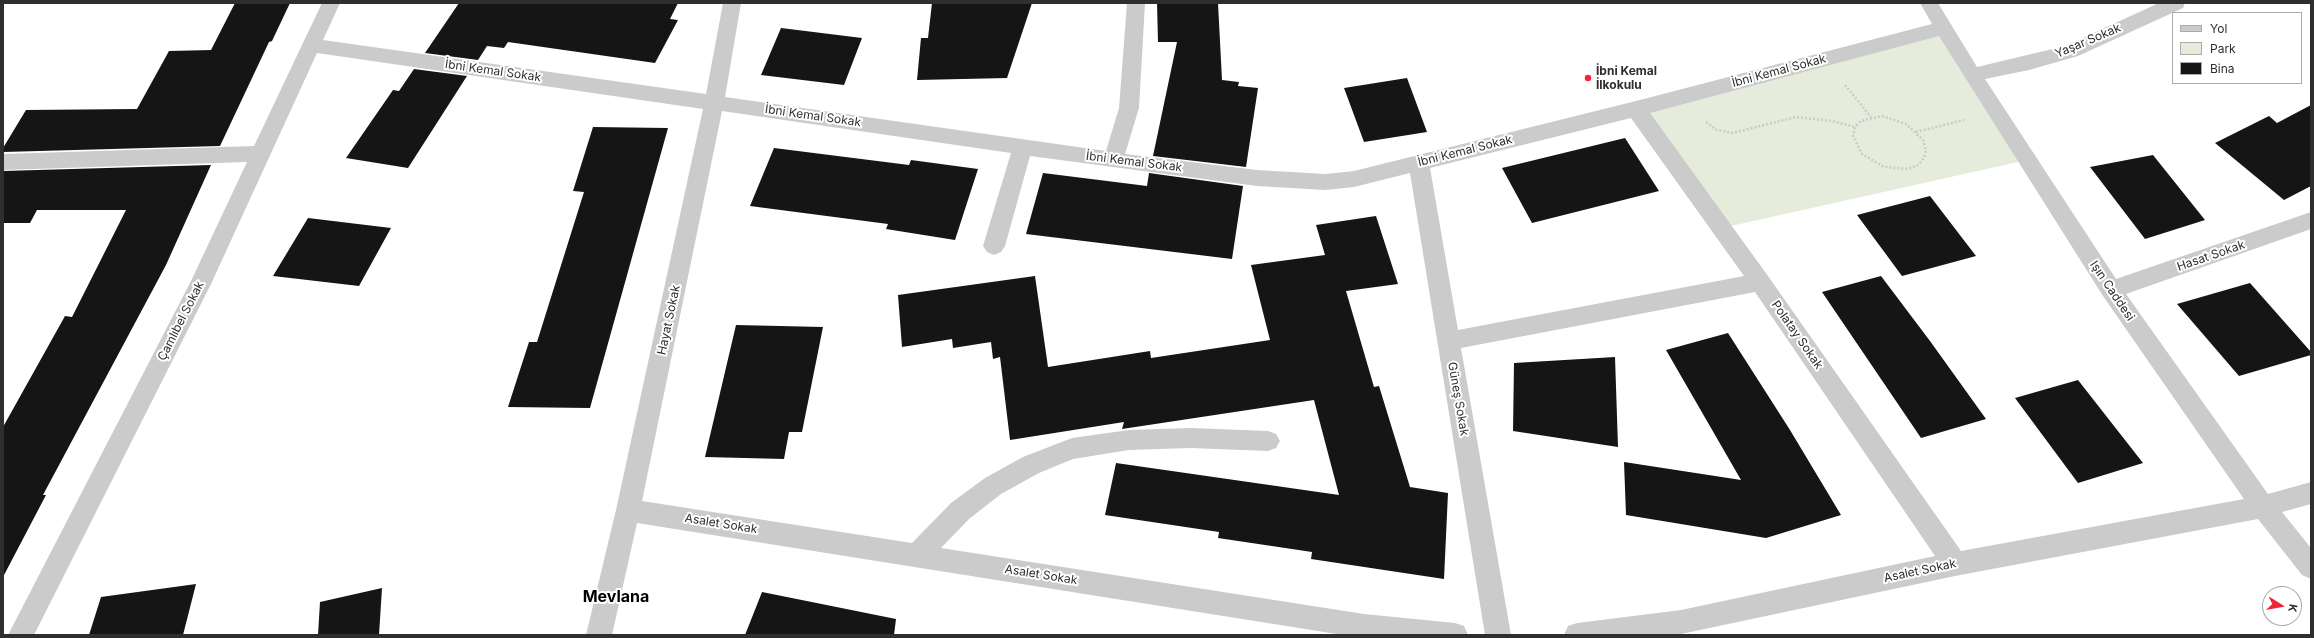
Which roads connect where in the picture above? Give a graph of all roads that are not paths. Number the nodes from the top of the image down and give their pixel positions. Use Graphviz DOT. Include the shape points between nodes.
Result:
graph roads {
  1 [pos="331,3"];
  2 [pos="732,3"];
  3 [pos="1136,3"];
  4 [pos="1929,3"];
  5 [pos="2176,3"];
  6 [pos="1944,28"];
  7 [pos="312,46"];
  8 [pos="1972,75"];
  9 [pos="714,102"];
  10 [pos="1636,109"];
  11 [pos="1022,147"];
  12 [pos="262,154"];
  13 [pos="1113,160"];
  14 [pos="3,162"];
  15 [pos="1419,163"];
  16 [pos="2311,220"];
  17 [pos="994,246"];
  18 [pos="1760,282"];
  19 [pos="2111,290"];
  20 [pos="1448,341"];
  21 [pos="1268,441"];
  22 [pos="2311,493"];
  23 [pos="2263,507"];
  24 [pos="628,510"];
  25 [pos="917,555"];
  26 [pos="1955,564"];
  27 [pos="2311,567"];
  28 [pos="21,635"];
  29 [pos="599,635"];
  30 [pos="1455,635"];
  31 [pos="1498,635"];
  32 [pos="1577,635"];
  1 -- 7 [label="street, Çamlıbel Sokak"];
  2 -- 9 [label="street, Hayat Sokak"];
  3 -- 13 [label="street" via="1129,108"];
  4 -- 6 [label="street, Işın Caddesi"];
  5 -- 8 [label="street, Yaşar Sokak" via="2071,51 2029,64"];
  6 -- 8 [label="street, Işın Caddesi"];
  6 -- 10 [label="street, İbni Kemal Sokak"];
  7 -- 9 [label="street, İbni Kemal Sokak"];
  7 -- 12 [label="street, Çamlıbel Sokak"];
  8 -- 19 [label="street, Işın Caddesi"];
  9 -- 11 [label="street, İbni Kemal Sokak"];
  9 -- 24 [label="street, Hayat Sokak"];
  10 -- 15 [label="street, İbni Kemal Sokak"];
  10 -- 18 [label="street, Polatay Sokak"];
  11 -- 13 [label="street, İbni Kemal Sokak"];
  11 -- 17 [label="street"];
  12 -- 14 [label="street"];
  12 -- 28 [label="street, Çamlıbel Sokak" via="200,284"];
  13 -- 15 [label="street, İbni Kemal Sokak" via="1264,178 1326,182 1354,179"];
  15 -- 20 [label="street, Güneş Sokak"];
  16 -- 19 [label="street, Hasat Sokak"];
  18 -- 20 [label="street"];
  18 -- 26 [label="street, Polatay Sokak"];
  19 -- 23 [label="street, Işın Caddesi"];
  20 -- 31 [label="street, Güneş Sokak"];
  21 -- 25 [label="street" via="1190,438 1129,440 1072,449 1031,465 993,486 960,511"];
  22 -- 23 [label="street, Asalet Sokak"];
  23 -- 26 [label="street, Asalet Sokak"];
  23 -- 27 [label="street, Işın Caddesi"];
  24 -- 25 [label="street, Asalet Sokak"];
  24 -- 29 [label="street, Hayat Sokak"];
  25 -- 30 [label="street, Asalet Sokak" via="1364,626"];
  26 -- 32 [label="street, Asalet Sokak" via="1681,622"];
}
